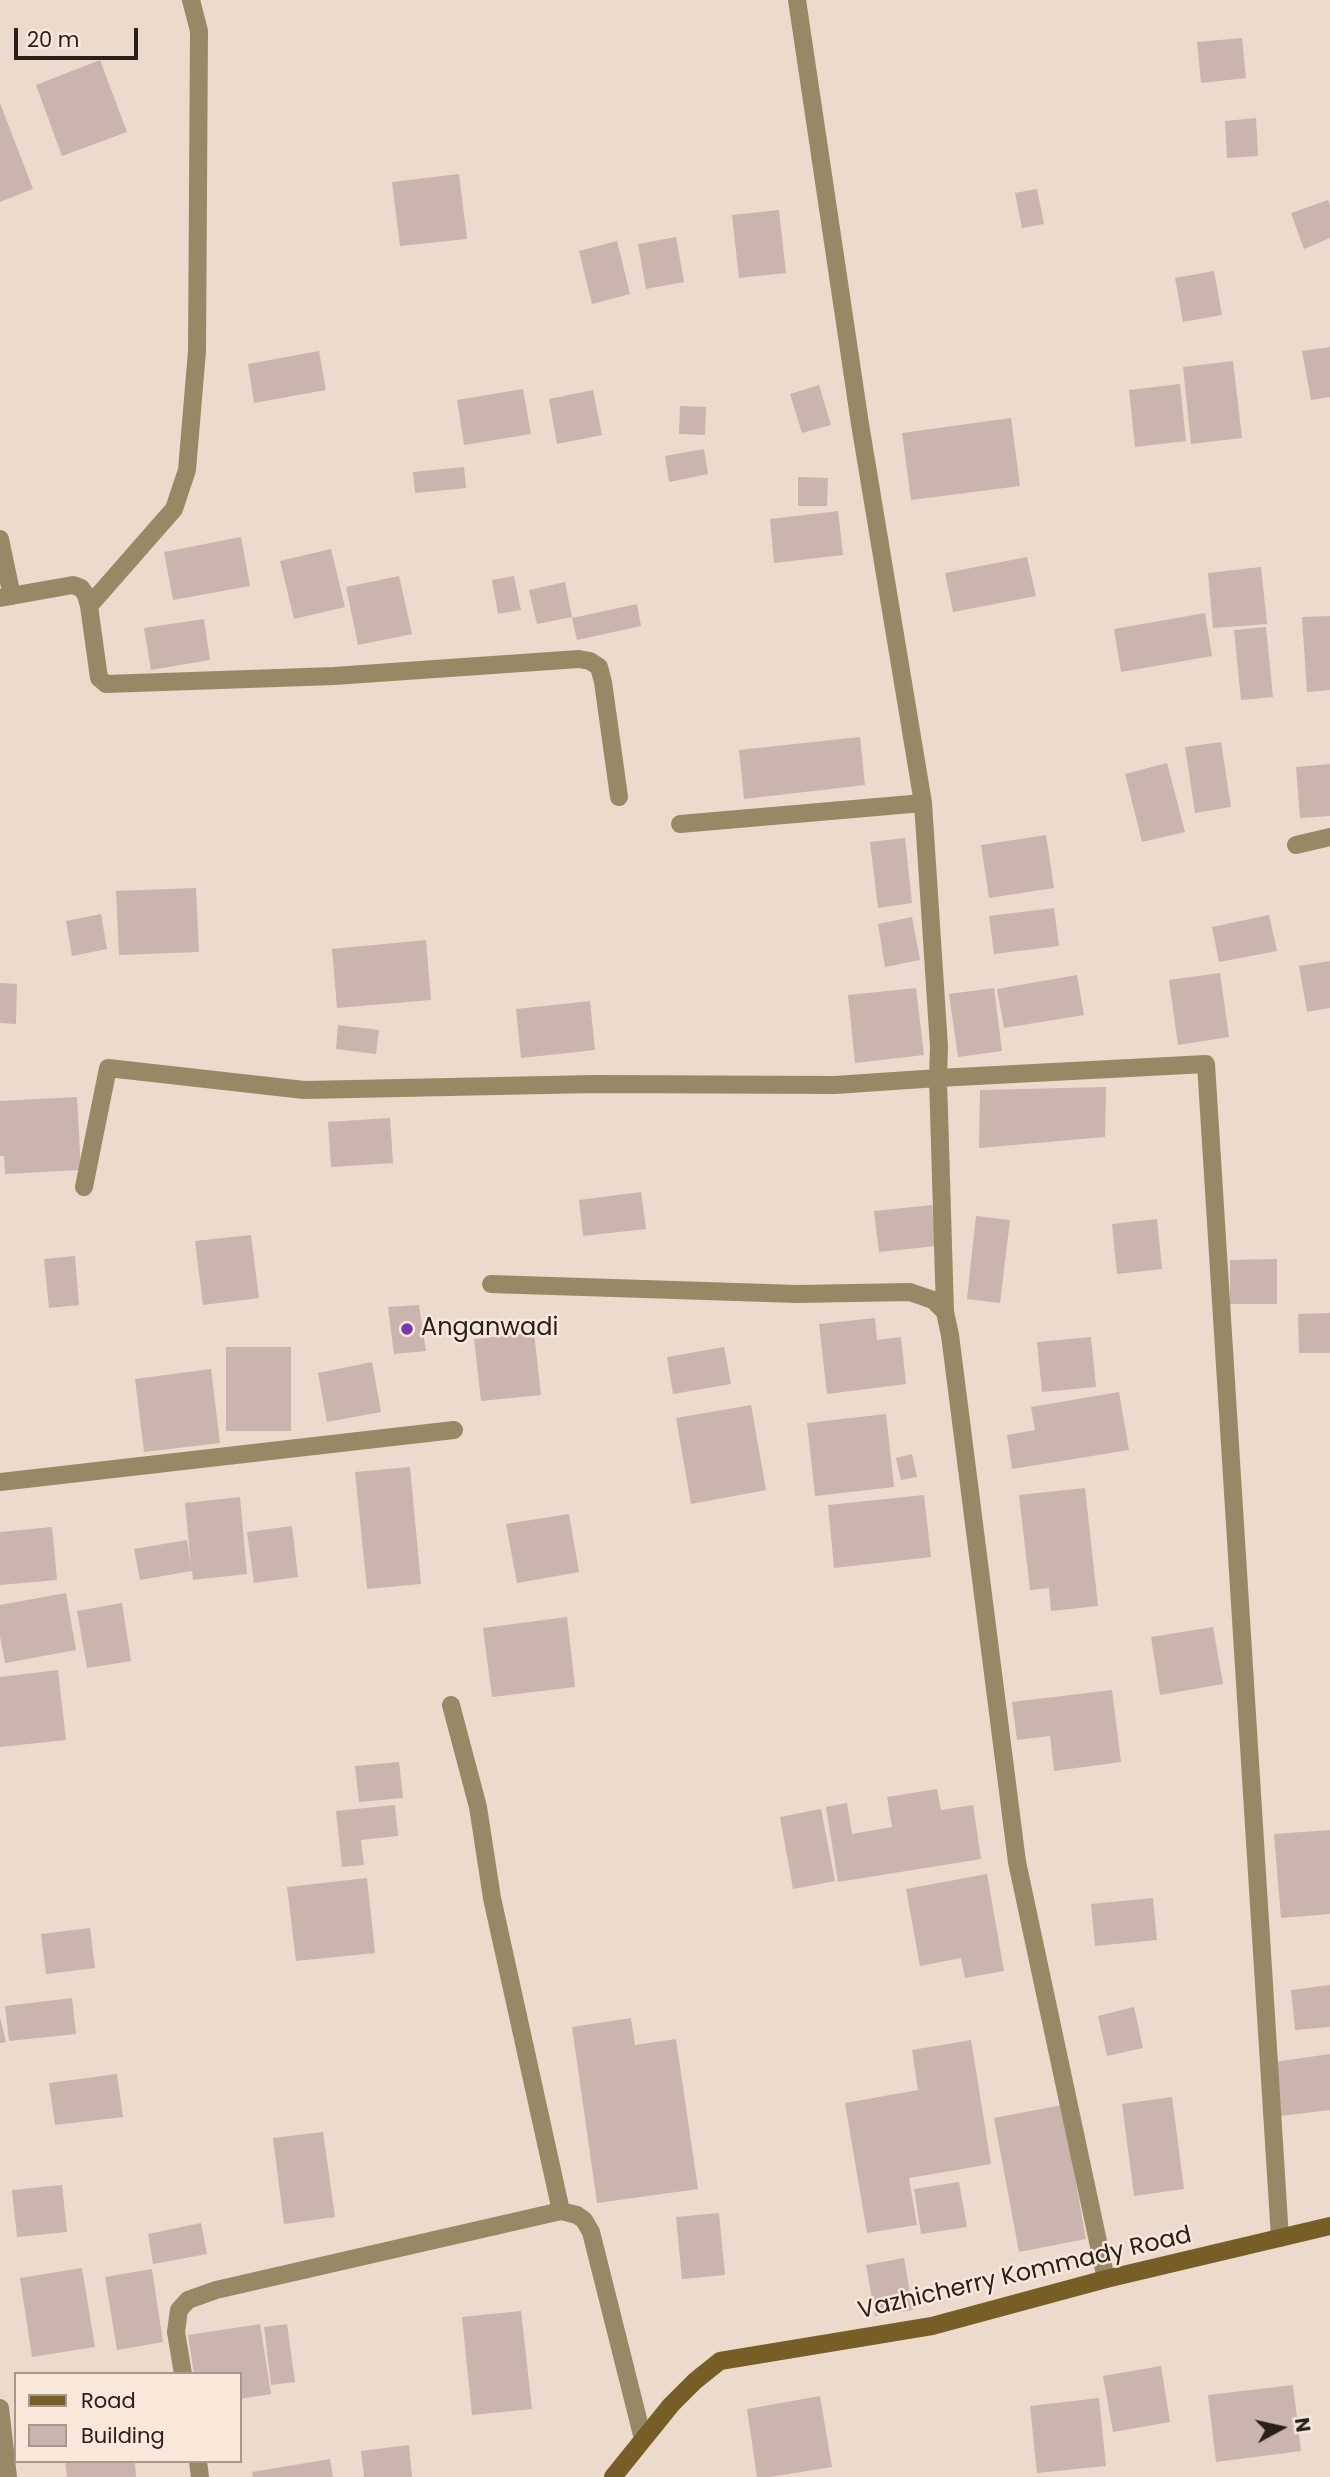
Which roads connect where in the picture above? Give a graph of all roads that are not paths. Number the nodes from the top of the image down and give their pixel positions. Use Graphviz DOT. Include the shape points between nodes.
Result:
graph roads {
  1 [pos="191,0"];
  2 [pos="797,0"];
  3 [pos="0,539"];
  4 [pos="6,597"];
  5 [pos="89,606"];
  6 [pos="619,797"];
  7 [pos="923,803"];
  8 [pos="680,824"];
  9 [pos="1330,837"];
  10 [pos="1296,845"];
  11 [pos="938,1078"];
  12 [pos="84,1187"];
  13 [pos="491,1284"];
  14 [pos="945,1312"];
  15 [pos="454,1430"];
  16 [pos="0,1482"];
  17 [pos="451,1705"];
  18 [pos="561,2211"];
  19 [pos="1330,2226"];
  20 [pos="1280,2238"];
  21 [pos="1107,2279"];
  22 [pos="183,2372"];
  23 [pos="0,2408"];
  24 [pos="643,2439"];
  25 [pos="8,2477"];
  26 [pos="612,2477"];
  1 -- 5 [label="street" via="199,30 197,351 187,470 174,509"];
  2 -- 7 [label="street"];
  3 -- 4 [label="street"];
  4 -- 5 [label="street" via="73,586 81,588"];
  5 -- 6 [label="street" via="95,664 106,684 590,661 599,667 603,682"];
  7 -- 8 [label="street"];
  7 -- 11 [label="street"];
  9 -- 10 [label="street"];
  11 -- 12 [label="street" via="835,1085 304,1090 108,1068"];
  11 -- 14 [label="street"];
  11 -- 20 [label="street" via="1206,1064"];
  13 -- 14 [label="street" via="797,1294 910,1292 933,1300"];
  14 -- 21 [label="street" via="1017,1862"];
  15 -- 16 [label="street"];
  17 -- 18 [label="street" via="478,1807 492,1898"];
  18 -- 22 [label="street" via="188,2300 179,2310 176,2332"];
  18 -- 24 [label="street" via="577,2215 591,2232"];
  19 -- 20 [label="main road, Vazhicherry Kommady Road"];
  20 -- 21 [label="main road, Vazhicherry Kommady Road"];
  21 -- 24 [label="main road, Vazhicherry Kommady Road" via="932,2326 720,2361 679,2397"];
  23 -- 25 [label="street"];
  24 -- 26 [label="main road, Vazhicherry Kommady Road"];
}
